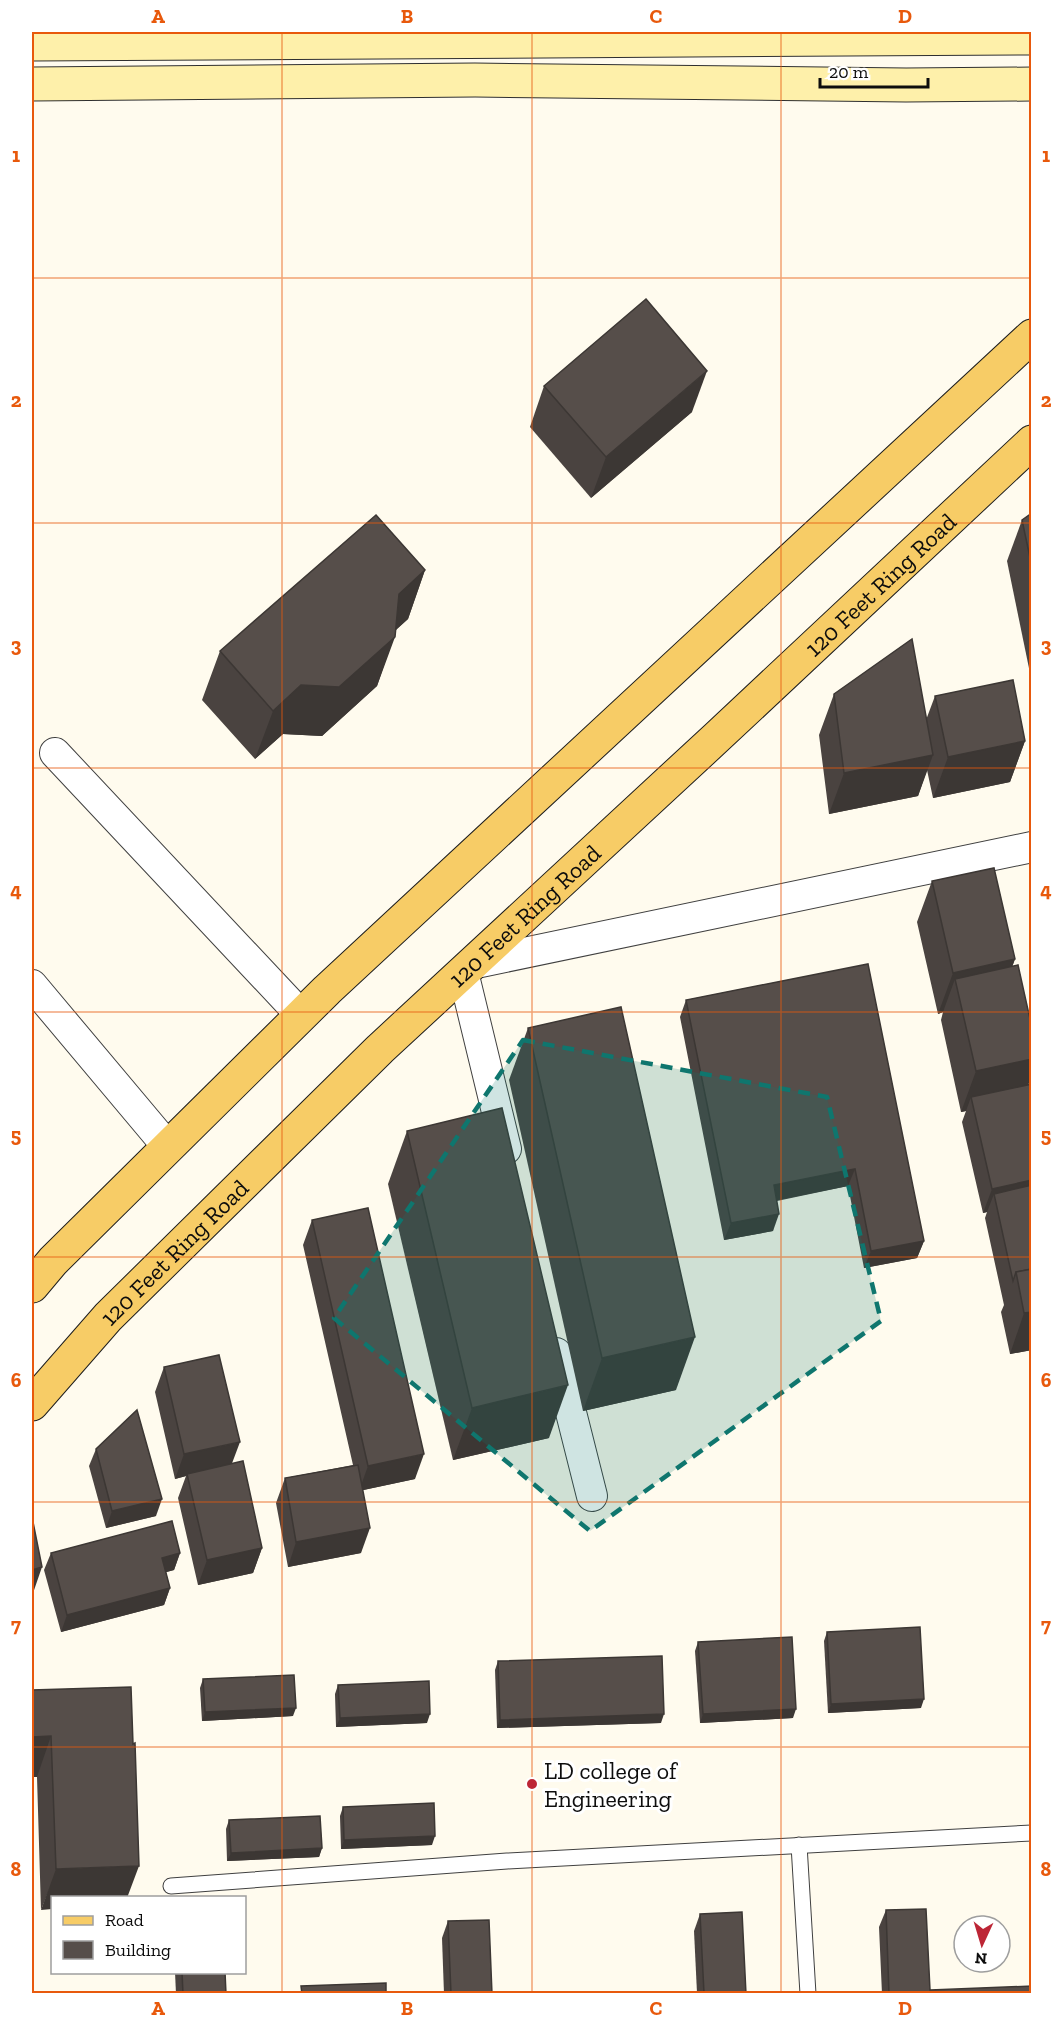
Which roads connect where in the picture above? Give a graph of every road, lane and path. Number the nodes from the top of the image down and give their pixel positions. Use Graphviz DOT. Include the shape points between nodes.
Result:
graph roads {
  1 [pos="927,35"];
  2 [pos="682,36"];
  3 [pos="1032,38"];
  4 [pos="32,44"];
  5 [pos="32,84"];
  6 [pos="1032,84"];
  7 [pos="1032,336"];
  8 [pos="1032,442"];
  9 [pos="55,753"];
  10 [pos="1032,847"];
  11 [pos="467,968"];
  12 [pos="32,985"];
  13 [pos="301,1016"];
  14 [pos="168,1147"];
  15 [pos="511,1170"];
  16 [pos="35,1275"];
  17 [pos="549,1321"];
  18 [pos="32,1404"];
  19 [pos="592,1496"];
  20 [pos="1032,1833"];
  21 [pos="799,1845"];
  22 [pos="171,1886"];
  23 [pos="808,1994"];
  1 -- 2 [label="main road"];
  1 -- 3 [label="main road"];
  2 -- 4 [label="main road"];
  5 -- 6 [label="main road" via="475,80"];
  7 -- 13 [label="main road"];
  8 -- 11 [label="main road, 120 Feet Ring Road"];
  9 -- 13 [label="street"];
  10 -- 11 [label="street"];
  11 -- 15 [label="street"];
  11 -- 18 [label="main road, 120 Feet Ring Road" via="108,1317"];
  12 -- 14 [label="street"];
  13 -- 14 [label="main road"];
  14 -- 16 [label="main road"];
  17 -- 19 [label="street"];
  20 -- 21 [label="lane"];
  21 -- 22 [label="lane" via="507,1861"];
  21 -- 23 [label="lane"];
}
